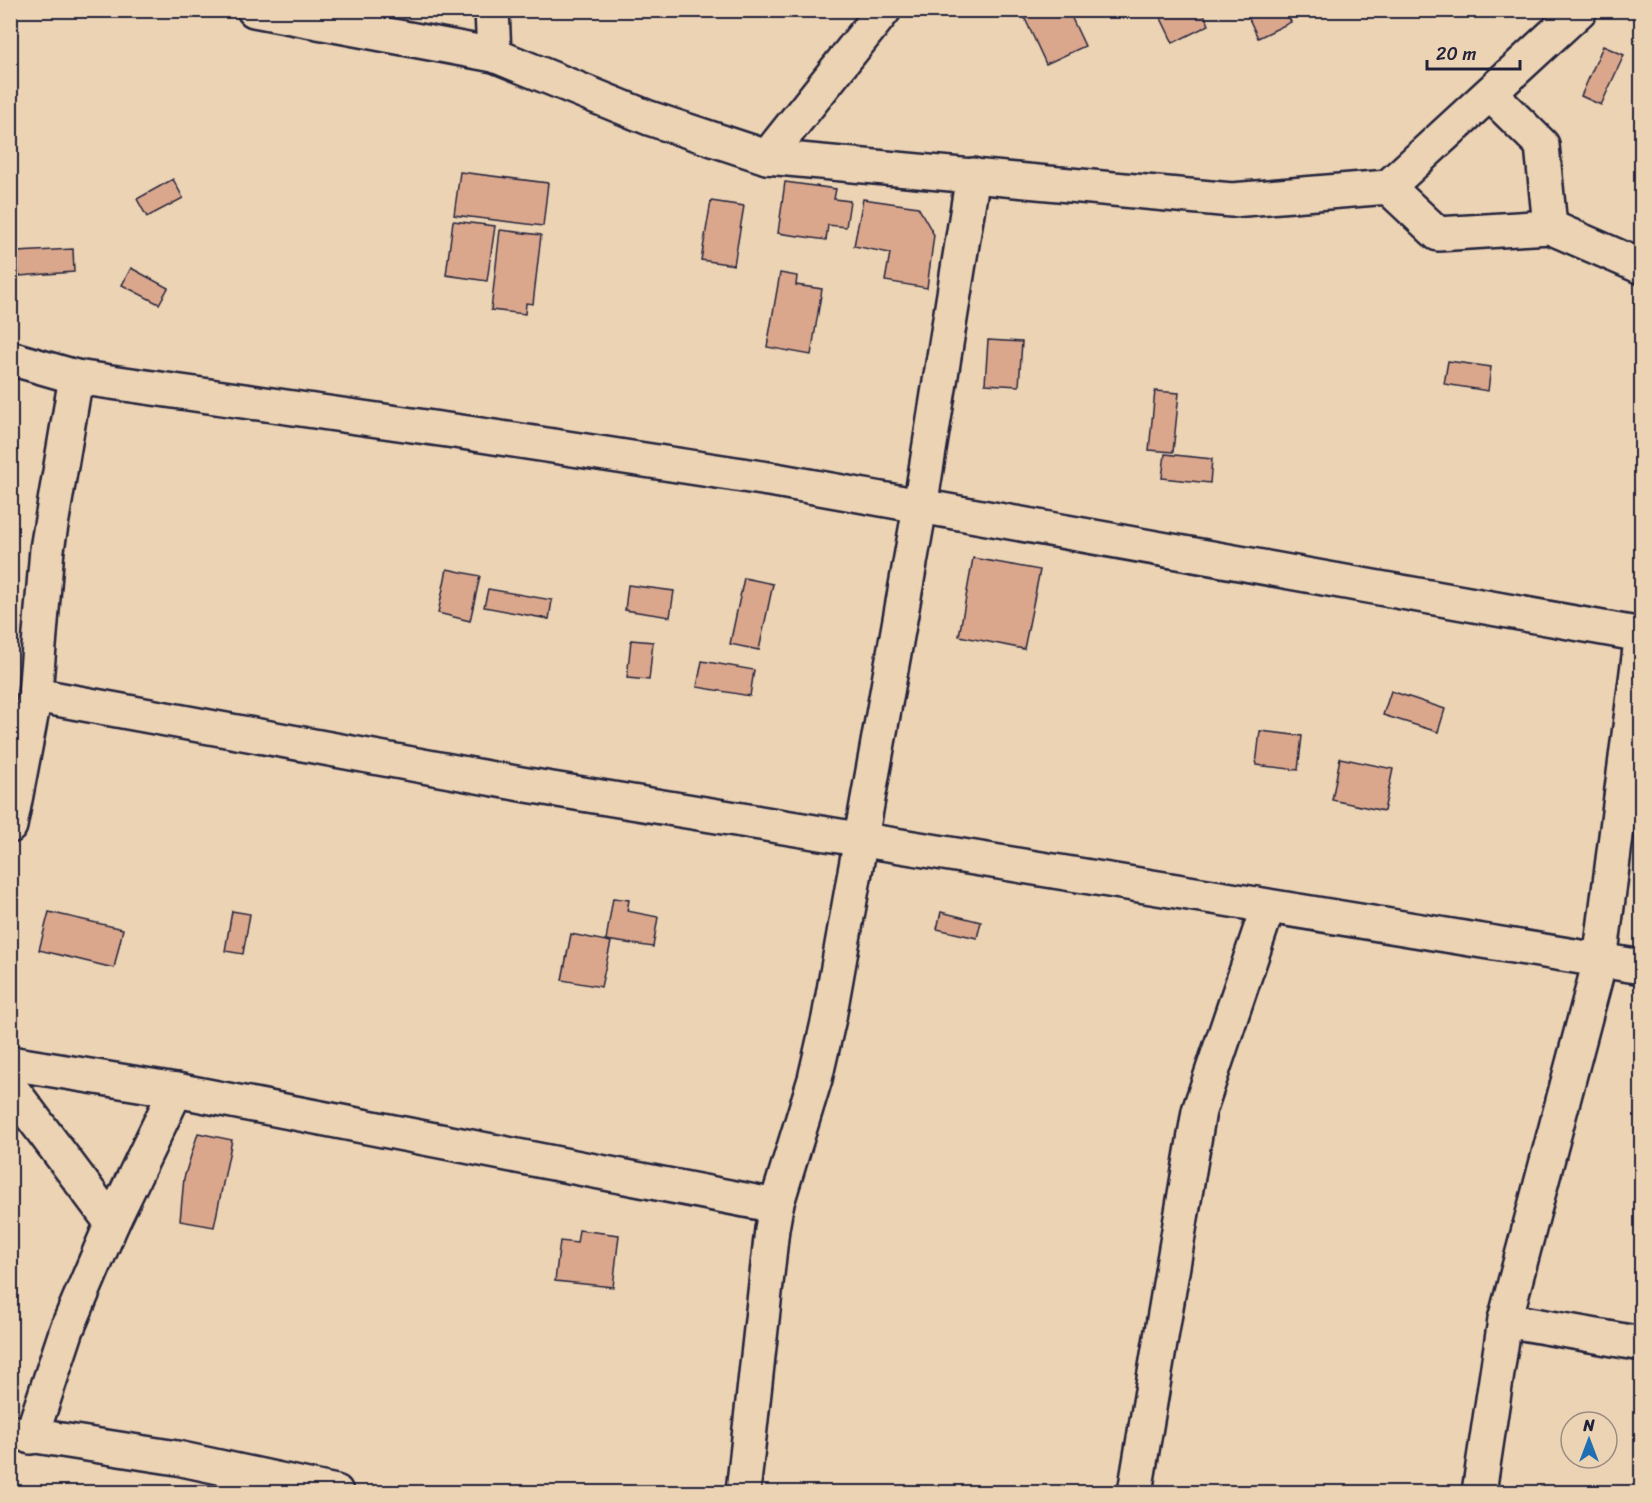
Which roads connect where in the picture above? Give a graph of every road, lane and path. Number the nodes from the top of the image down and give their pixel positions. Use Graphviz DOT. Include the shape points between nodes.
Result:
graph roads {
  1 [pos="254,10"];
  2 [pos="492,10"];
  3 [pos="884,10"];
  4 [pos="1580,10"];
  5 [pos="494,55"];
  6 [pos="1490,94"];
  7 [pos="767,157"];
  8 [pos="973,175"];
  9 [pos="1388,187"];
  10 [pos="1550,227"];
  11 [pos="1641,267"];
  12 [pos="10,358"];
  13 [pos="76,377"];
  14 [pos="920,507"];
  15 [pos="1641,634"];
  16 [pos="35,695"];
  17 [pos="10,826"];
  18 [pos="860,841"];
  19 [pos="1268,907"];
  20 [pos="1600,961"];
  21 [pos="1641,966"];
  22 [pos="10,1063"];
  23 [pos="10,1087"];
  24 [pos="176,1090"];
  25 [pos="776,1206"];
  26 [pos="112,1223"];
  27 [pos="1505,1320"];
  28 [pos="1641,1344"];
  29 [pos="21,1434"];
  30 [pos="336,1492"];
  31 [pos="743,1492"];
  32 [pos="1135,1492"];
  33 [pos="1479,1492"];
  1 -- 5 [label="street"];
  2 -- 5 [label="street"];
  3 -- 7 [label="street"];
  4 -- 6 [label="street"];
  5 -- 7 [label="street" via="649,118"];
  6 -- 9 [label="street"];
  6 -- 10 [label="street" via="1542,146"];
  7 -- 8 [label="street"];
  8 -- 9 [label="street" via="1232,200"];
  8 -- 14 [label="street"];
  9 -- 10 [label="street" via="1438,234"];
  10 -- 11 [label="street"];
  12 -- 13 [label="street"];
  13 -- 14 [label="street" via="775,480"];
  13 -- 16 [label="street" via="47,549"];
  14 -- 15 [label="street"];
  14 -- 18 [label="street"];
  15 -- 20 [label="street"];
  16 -- 17 [label="street"];
  16 -- 18 [label="street" via="520,784"];
  18 -- 19 [label="street"];
  18 -- 25 [label="street" via="818,1069"];
  19 -- 20 [label="street"];
  19 -- 32 [label="street" via="1199,1111"];
  20 -- 21 [label="street"];
  20 -- 27 [label="street"];
  22 -- 24 [label="street"];
  23 -- 26 [label="street"];
  24 -- 25 [label="street"];
  24 -- 26 [label="street"];
  25 -- 31 [label="street"];
  26 -- 29 [label="street"];
  27 -- 28 [label="street"];
  27 -- 33 [label="street"];
  29 -- 30 [label="street" via="177,1458"];
}
